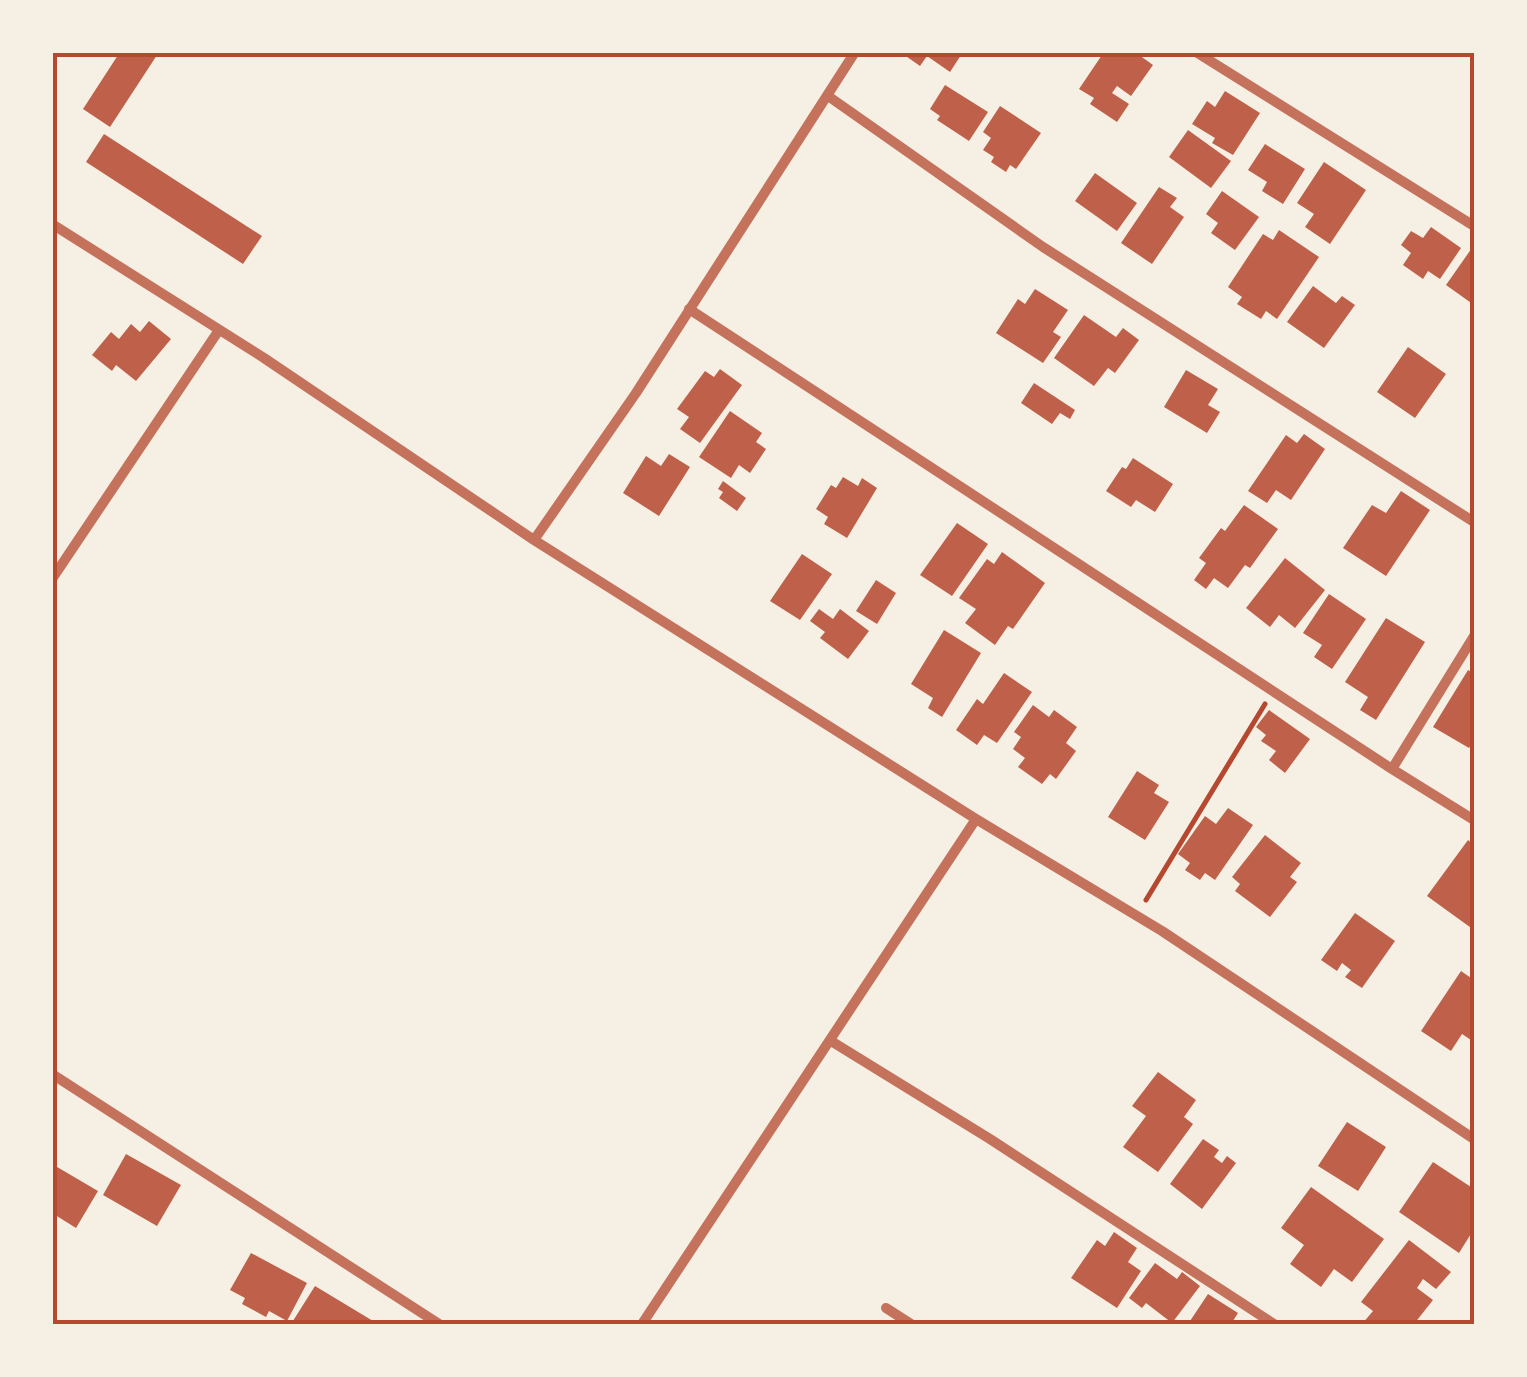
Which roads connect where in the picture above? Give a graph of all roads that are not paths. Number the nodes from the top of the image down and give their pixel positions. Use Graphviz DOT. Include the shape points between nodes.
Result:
graph roads {
  1 [pos="855,52"];
  2 [pos="1196,52"];
  3 [pos="828,96"];
  4 [pos="52,224"];
  5 [pos="1474,226"];
  6 [pos="689,309"];
  7 [pos="219,330"];
  8 [pos="1474,522"];
  9 [pos="534,540"];
  10 [pos="52,550"];
  11 [pos="65,558"];
  12 [pos="52,578"];
  13 [pos="1474,636"];
  14 [pos="1392,769"];
  15 [pos="976,819"];
  16 [pos="1474,820"];
  17 [pos="831,1040"];
  18 [pos="52,1074"];
  19 [pos="1474,1139"];
  20 [pos="886,1308"];
  21 [pos="438,1324"];
  22 [pos="642,1324"];
  23 [pos="911,1324"];
  24 [pos="1274,1324"];
  1 -- 3 [label="street"];
  2 -- 5 [label="street"];
  3 -- 6 [label="street"];
  3 -- 8 [label="street" via="1044,246"];
  4 -- 7 [label="street"];
  6 -- 9 [label="street"];
  6 -- 14 [label="street"];
  7 -- 9 [label="street"];
  7 -- 11 [label="street"];
  9 -- 15 [label="street"];
  10 -- 11 [label="street"];
  11 -- 12 [label="street"];
  13 -- 14 [label="street"];
  14 -- 16 [label="street"];
  15 -- 17 [label="street"];
  15 -- 19 [label="street" via="1137,916"];
  17 -- 22 [label="street"];
  17 -- 24 [label="street"];
  18 -- 21 [label="street"];
  20 -- 23 [label="street"];
}
